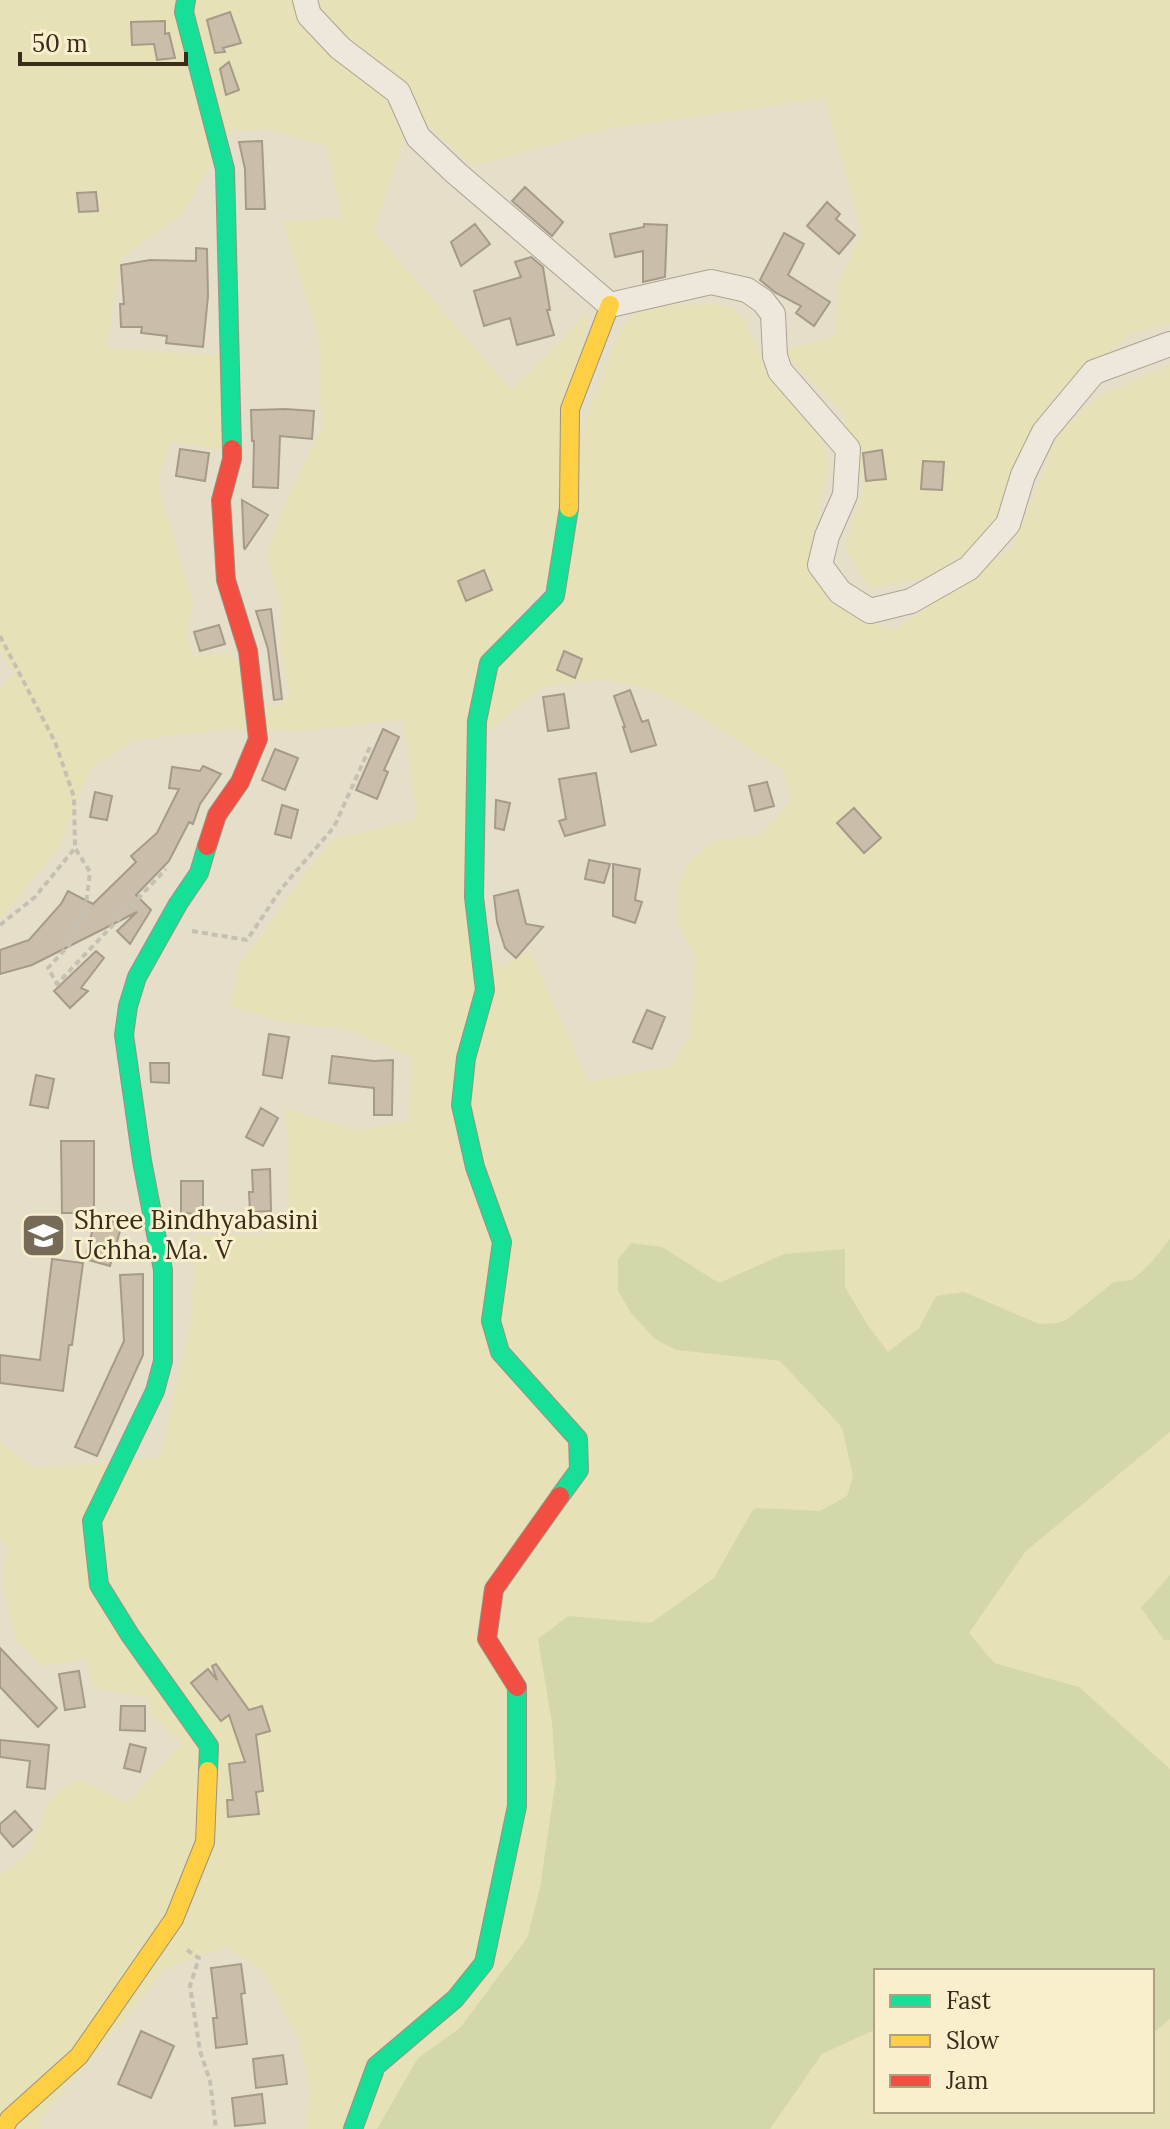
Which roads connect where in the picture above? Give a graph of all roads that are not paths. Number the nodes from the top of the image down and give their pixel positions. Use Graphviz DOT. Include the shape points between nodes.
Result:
graph roads {
  1 [pos="186,0"];
  2 [pos="305,0"];
  3 [pos="610,305"];
  4 [pos="1170,344"];
  5 [pos="4,2129"];
  6 [pos="353,2129"];
  1 -- 5 [label="street" via="184,12 225,169 232,459 221,500 226,580 248,651 258,739 240,782 217,815 199,873 137,977 128,1006 124,1035 163,1270 163,1361 155,1391 92,1521 99,1585 209,1746 205,1842 174,1919 79,2056"];
  2 -- 3 [label="street" via="309,15 340,48 398,92 418,137"];
  3 -- 4 [label="street" via="711,282 747,290 763,301 773,314 780,371 848,449 845,495 820,565 840,592 870,611 911,601 969,568 1008,524 1044,432 1094,372"];
  3 -- 6 [label="street" via="570,409 570,498 555,596 489,663 477,721 474,897 485,990 466,1058 461,1105 475,1167 502,1242 491,1321 500,1352 578,1439 579,1470 494,1589 487,1639 517,1686 517,1806 484,1963 455,1999 376,2066"];
}
